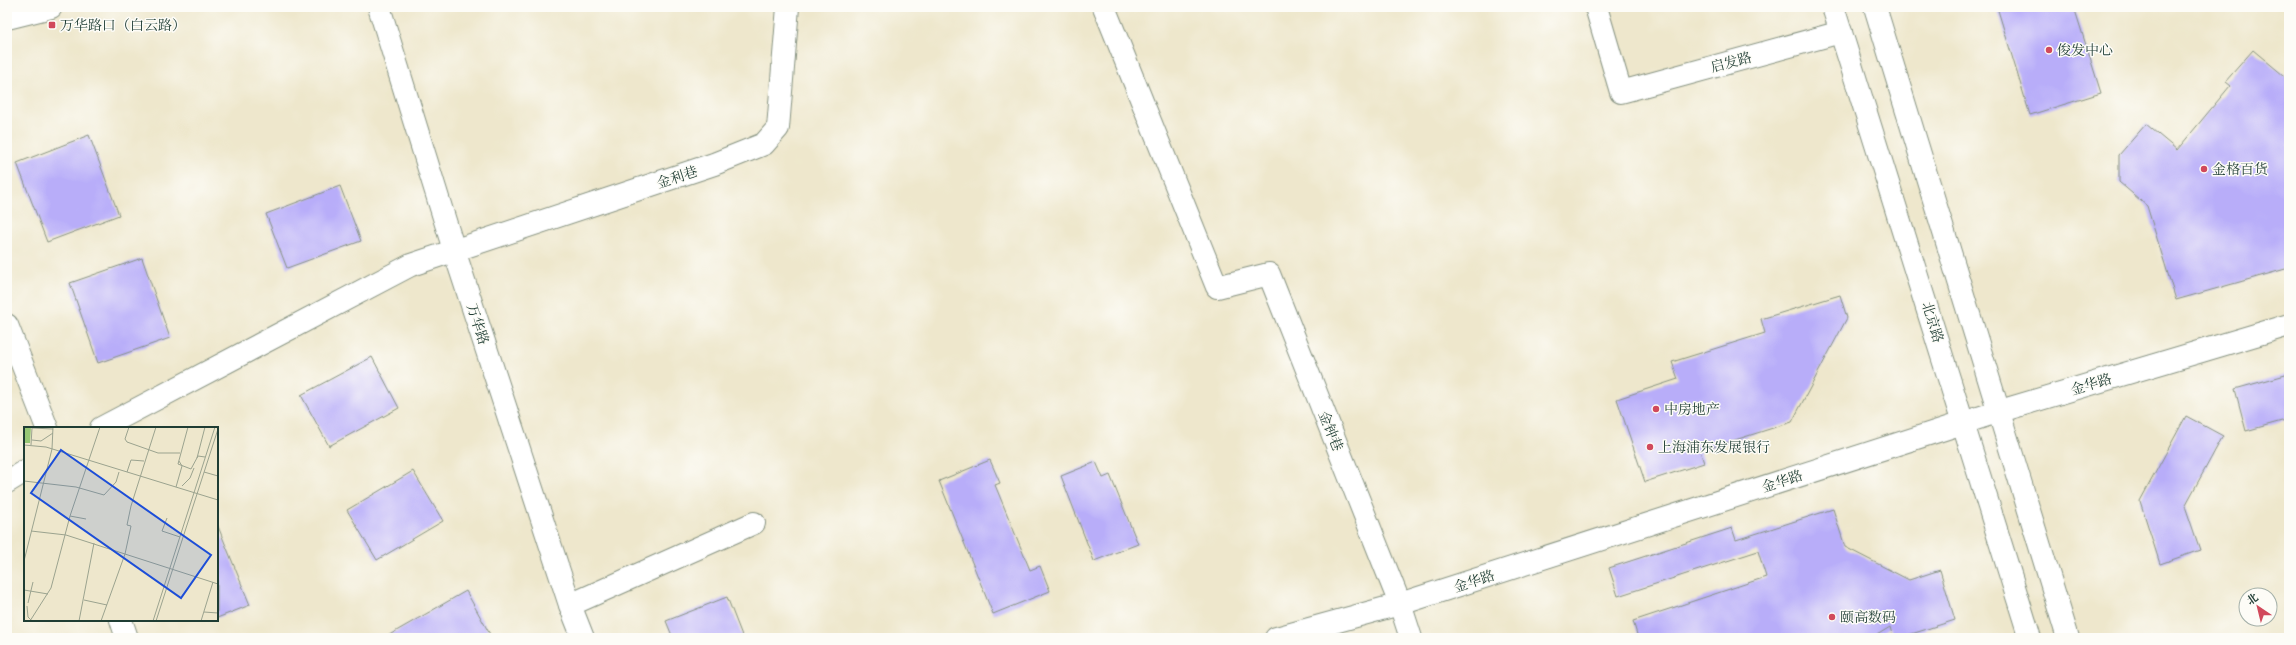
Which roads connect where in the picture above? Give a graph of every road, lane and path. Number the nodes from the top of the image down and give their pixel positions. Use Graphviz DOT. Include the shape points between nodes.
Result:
graph roads {
  1 [pos="51,7"];
  2 [pos="379,7"];
  3 [pos="788,7"];
  4 [pos="1104,7"];
  5 [pos="1596,7"];
  6 [pos="1833,7"];
  7 [pos="1875,7"];
  8 [pos="7,18"];
  9 [pos="1841,32"];
  10 [pos="454,250"];
  11 [pos="7,325"];
  12 [pos="2289,326"];
  13 [pos="1998,412"];
  14 [pos="1964,423"];
  15 [pos="47,427"];
  16 [pos="103,427"];
  17 [pos="24,472"];
  18 [pos="7,482"];
  19 [pos="754,523"];
  20 [pos="1400,604"];
  21 [pos="570,605"];
  22 [pos="121,621"];
  23 [pos="127,638"];
  24 [pos="583,638"];
  25 [pos="1276,638"];
  26 [pos="1411,638"];
  27 [pos="2030,638"];
  28 [pos="2068,638"];
  1 -- 8 [label="street"];
  2 -- 10 [label="street, 万华路"];
  3 -- 10 [label="street, 金利巷" via="778,128 764,144 714,164"];
  4 -- 20 [label="street, 金钟巷" via="1217,287 1269,274"];
  5 -- 9 [label="street, 启发路" via="1621,92"];
  6 -- 9 [label="street, 北京路"];
  7 -- 13 [label="street"];
  9 -- 14 [label="street, 北京路"];
  10 -- 16 [label="street, 金利巷" via="411,264"];
  10 -- 21 [label="street, 万华路"];
  11 -- 15 [label="street"];
  12 -- 13 [label="street, 金华路"];
  13 -- 14 [label="street, 金华路"];
  13 -- 28 [label="street"];
  14 -- 20 [label="street, 金华路"];
  14 -- 27 [label="street, 北京路"];
  17 -- 18 [label="street"];
  19 -- 21 [label="street"];
  20 -- 25 [label="street, 金华路"];
  20 -- 26 [label="street, 金钟巷"];
  21 -- 24 [label="street, 万华路"];
  22 -- 23 [label="street"];
}
